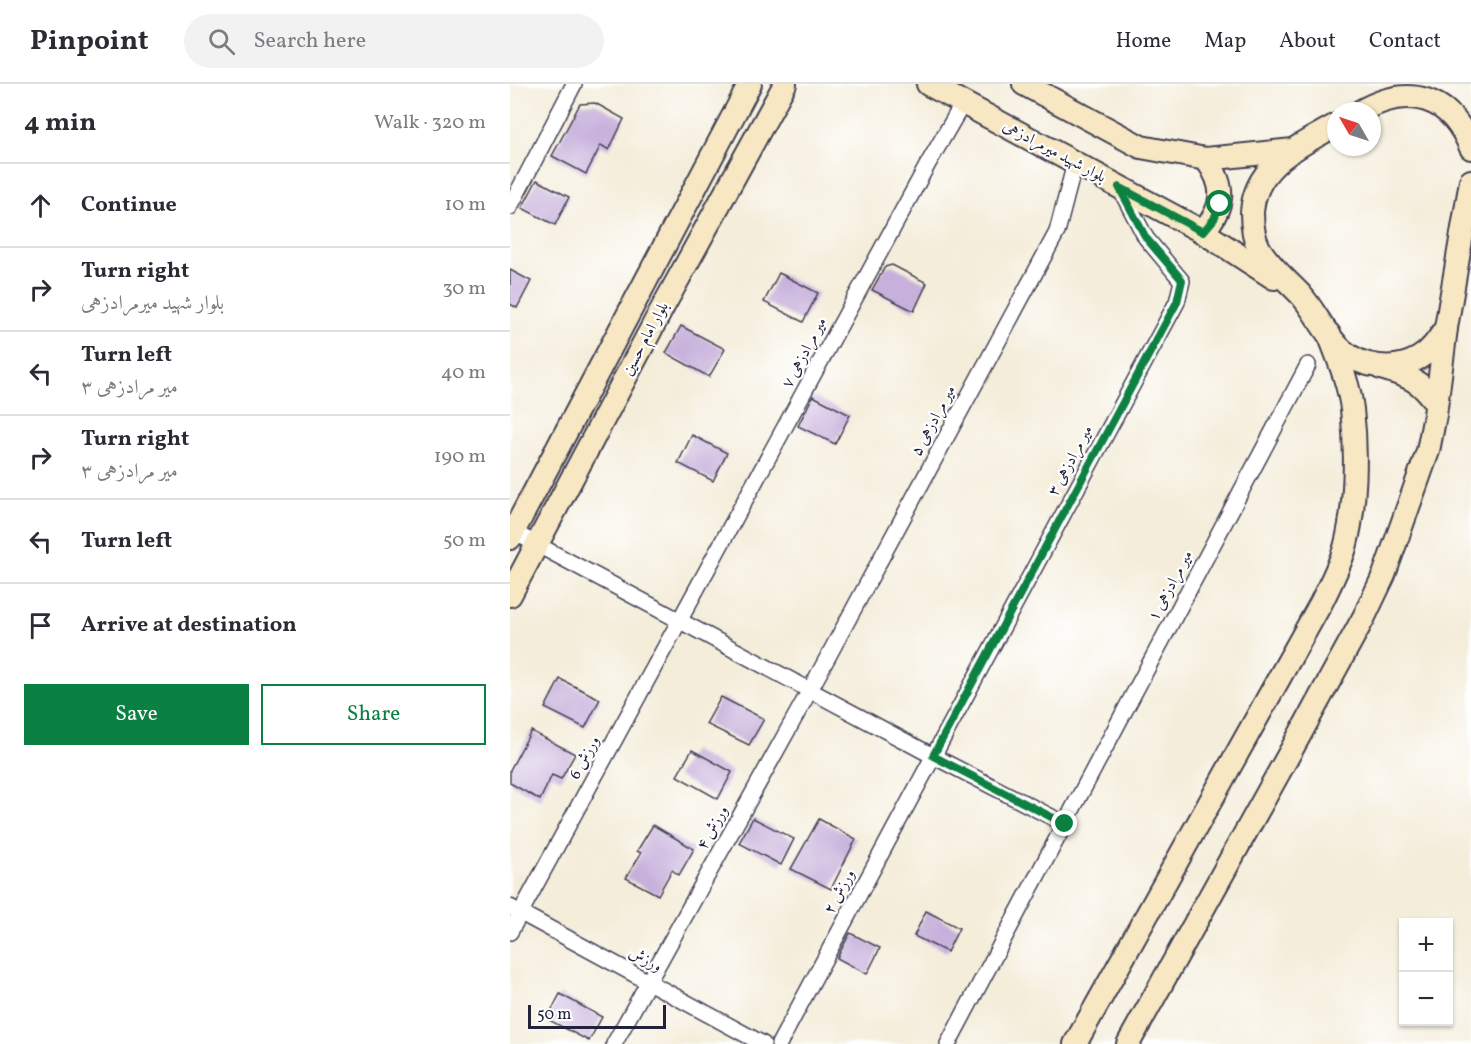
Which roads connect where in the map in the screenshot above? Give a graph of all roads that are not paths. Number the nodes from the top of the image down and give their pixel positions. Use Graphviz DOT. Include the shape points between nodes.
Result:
graph roads {
  1 [pos="574,84"];
  2 [pos="750,84"];
  3 [pos="785,84"];
  4 [pos="928,84"];
  5 [pos="1024,84"];
  6 [pos="1380,102"];
  7 [pos="963,103"];
  8 [pos="1327,130"];
  9 [pos="1471,148"];
  10 [pos="1294,149"];
  11 [pos="1206,159"];
  12 [pos="1075,163"];
  13 [pos="1471,181"];
  14 [pos="1119,187"];
  15 [pos="510,207"];
  16 [pos="1203,232"];
  17 [pos="1302,297"];
  18 [pos="1446,328"];
  19 [pos="1329,334"];
  20 [pos="1308,365"];
  21 [pos="1377,366"];
  22 [pos="1436,404"];
  23 [pos="511,533"];
  24 [pos="537,544"];
  25 [pos="510,595"];
  26 [pos="680,621"];
  27 [pos="810,690"];
  28 [pos="933,756"];
  29 [pos="1065,824"];
  30 [pos="515,910"];
  31 [pos="510,932"];
  32 [pos="648,982"];
  33 [pos="614,1044"];
  34 [pos="763,1044"];
  35 [pos="779,1044"];
  36 [pos="948,1044"];
  37 [pos="1075,1044"];
  38 [pos="1128,1044"];
  1 -- 15 [label="street"];
  2 -- 23 [label="main road, بلوار امام حسین"];
  3 -- 24 [label="main road, بلوار امام حسین"];
  4 -- 7 [label="main road, بلوار شهید میرمرادزهی"];
  5 -- 11 [label="main road" via="1141,147"];
  6 -- 9 [label="main road" via="1410,96 1431,101 1450,112 1464,129"];
  7 -- 12 [label="main road, بلوار شهید میرمرادزهی"];
  7 -- 26 [label="street, میر مرادزهی ۷"];
  8 -- 10 [label="main road"];
  10 -- 11 [label="main road"];
  10 -- 17 [label="main road" via="1275,162 1261,180 1253,201 1252,223 1258,245 1270,264"];
  11 -- 16 [label="main road" via="1221,188 1214,219"];
  12 -- 14 [label="main road, بلوار شهید میرمرادزهی"];
  12 -- 27 [label="street, میر مرادزهی ۵" via="1057,232"];
  13 -- 18 [label="main road"];
  14 -- 16 [label="main road, بلوار شهید میرمرادزهی"];
  14 -- 28 [label="street, میر مرادزهی ۳" via="1146,238 1182,280 1177,302"];
  16 -- 17 [label="main road, بلوار شهید میرمرادزهی"];
  17 -- 19 [label="main road"];
  18 -- 21 [label="main road" via="1418,358 1399,366"];
  18 -- 22 [label="main road"];
  19 -- 21 [label="main road" via="1342,350"];
  19 -- 37 [label="main road" via="1352,408 1354,473 1350,525 1336,572"];
  20 -- 29 [label="street, میر مرادزهی ۱"];
  21 -- 22 [label="main road" via="1416,380"];
  22 -- 38 [label="main road" via="1428,451 1415,492 1364,617"];
  23 -- 24 [label="street"];
  24 -- 25 [label="main road, بلوار امام حسین"];
  24 -- 26 [label="street"];
  26 -- 27 [label="street"];
  26 -- 30 [label="street, ورزش 6"];
  27 -- 28 [label="street"];
  27 -- 32 [label="street, ورزش ۴"];
  28 -- 29 [label="street"];
  28 -- 35 [label="street, ورزش ۲"];
  29 -- 36 [label="street, میر مرادزهی ۱"];
  30 -- 31 [label="street, ورزش 6"];
  30 -- 32 [label="street, ورزش"];
  32 -- 33 [label="street, ورزش ۴"];
  32 -- 34 [label="street, ورزش"];
}
